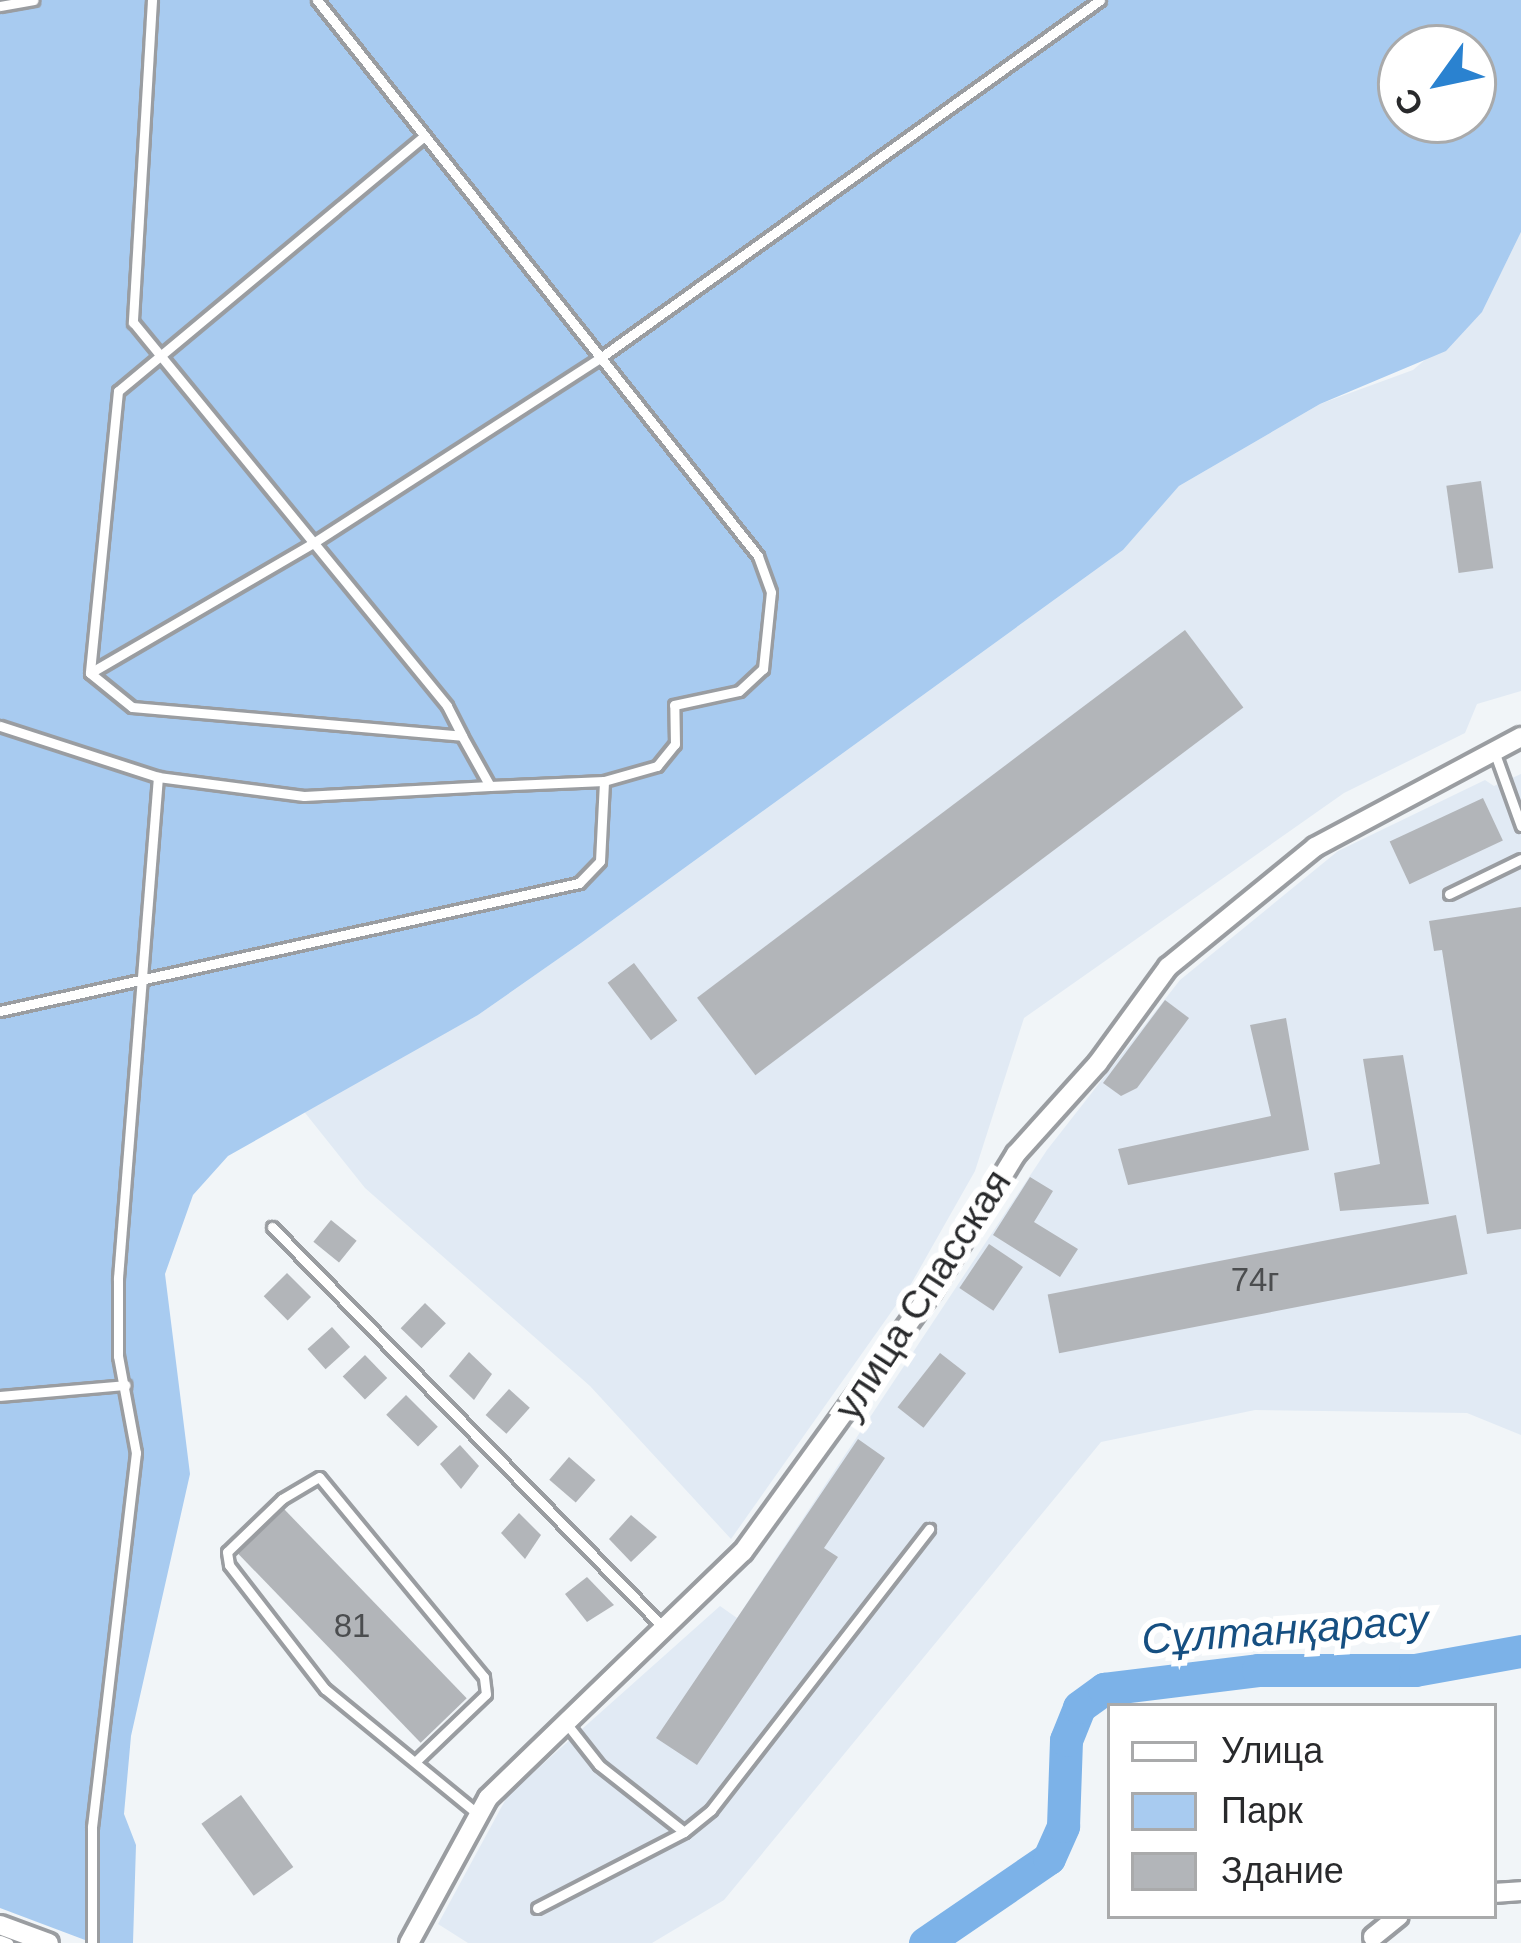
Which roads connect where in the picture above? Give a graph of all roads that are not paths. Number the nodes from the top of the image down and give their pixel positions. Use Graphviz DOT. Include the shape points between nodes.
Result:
graph roads {
  1 [pos="33,0"];
  2 [pos="152,0"];
  3 [pos="317,0"];
  4 [pos="1100,0"];
  5 [pos="0,6"];
  6 [pos="423,136"];
  7 [pos="160,357"];
  8 [pos="600,358"];
  9 [pos="313,543"];
  10 [pos="90,673"];
  11 [pos="0,726"];
  12 [pos="462,736"];
  13 [pos="1521,737"];
  14 [pos="1494,751"];
  15 [pos="158,777"];
  16 [pos="604,781"];
  17 [pos="490,786"];
  18 [pos="1521,826"];
  19 [pos="1521,859"];
  20 [pos="1450,894"];
  21 [pos="145,979"];
  22 [pos="0,1011"];
  23 [pos="272,1228"];
  24 [pos="126,1385"];
  25 [pos="0,1396"];
  26 [pos="929,1528"];
  27 [pos="666,1632"];
  28 [pos="566,1723"];
  29 [pos="415,1762"];
  30 [pos="479,1816"];
  31 [pos="684,1832"];
  32 [pos="537,1908"];
  33 [pos="1396,1919"];
  34 [pos="0,1925"];
  35 [pos="1373,1937"];
  36 [pos="49,1943"];
  37 [pos="92,1943"];
  38 [pos="409,1943"];
  1 -- 5 [label="lane"];
  2 -- 7 [label="lane" via="146,181 129,306"];
  3 -- 6 [label="lane"];
  4 -- 8 [label="lane"];
  6 -- 7 [label="lane"];
  6 -- 8 [label="lane"];
  7 -- 9 [label="lane"];
  7 -- 10 [label="lane" via="118,391"];
  8 -- 9 [label="lane"];
  8 -- 16 [label="lane" via="758,556 771,592 763,669 754,684 674,705 675,744 658,766"];
  9 -- 10 [label="lane"];
  9 -- 12 [label="lane" via="447,706"];
  10 -- 12 [label="lane" via="133,707"];
  11 -- 15 [label="lane"];
  12 -- 17 [label="lane"];
  13 -- 14 [label="street, улица Спасская"];
  14 -- 18 [label="lane"];
  14 -- 27 [label="street, улица Спасская" via="1315,847 1168,967 1098,1063 1016,1154 825,1445 742,1552"];
  15 -- 17 [label="lane" via="304,796"];
  15 -- 21 [label="lane"];
  16 -- 17 [label="lane"];
  16 -- 21 [label="lane" via="600,861 579,884"];
  19 -- 20 [label="lane"];
  21 -- 22 [label="lane"];
  21 -- 24 [label="lane" via="118,1278"];
  23 -- 27 [label="lane"];
  24 -- 25 [label="lane"];
  24 -- 37 [label="lane" via="136,1453 92,1827"];
  26 -- 31 [label="lane" via="711,1810"];
  27 -- 28 [label="street, улица Спасская"];
  28 -- 30 [label="street, улица Спасская"];
  28 -- 31 [label="lane" via="599,1765"];
  29 -- 29 [label="lane" via="325,1689 229,1565 227,1552 281,1499 319,1477 484,1678 486,1694"];
  29 -- 30 [label="lane"];
  30 -- 38 [label="street, улица Спасская"];
  31 -- 32 [label="lane"];
  33 -- 35 [label="street"];
  34 -- 36 [label="street"];
}
